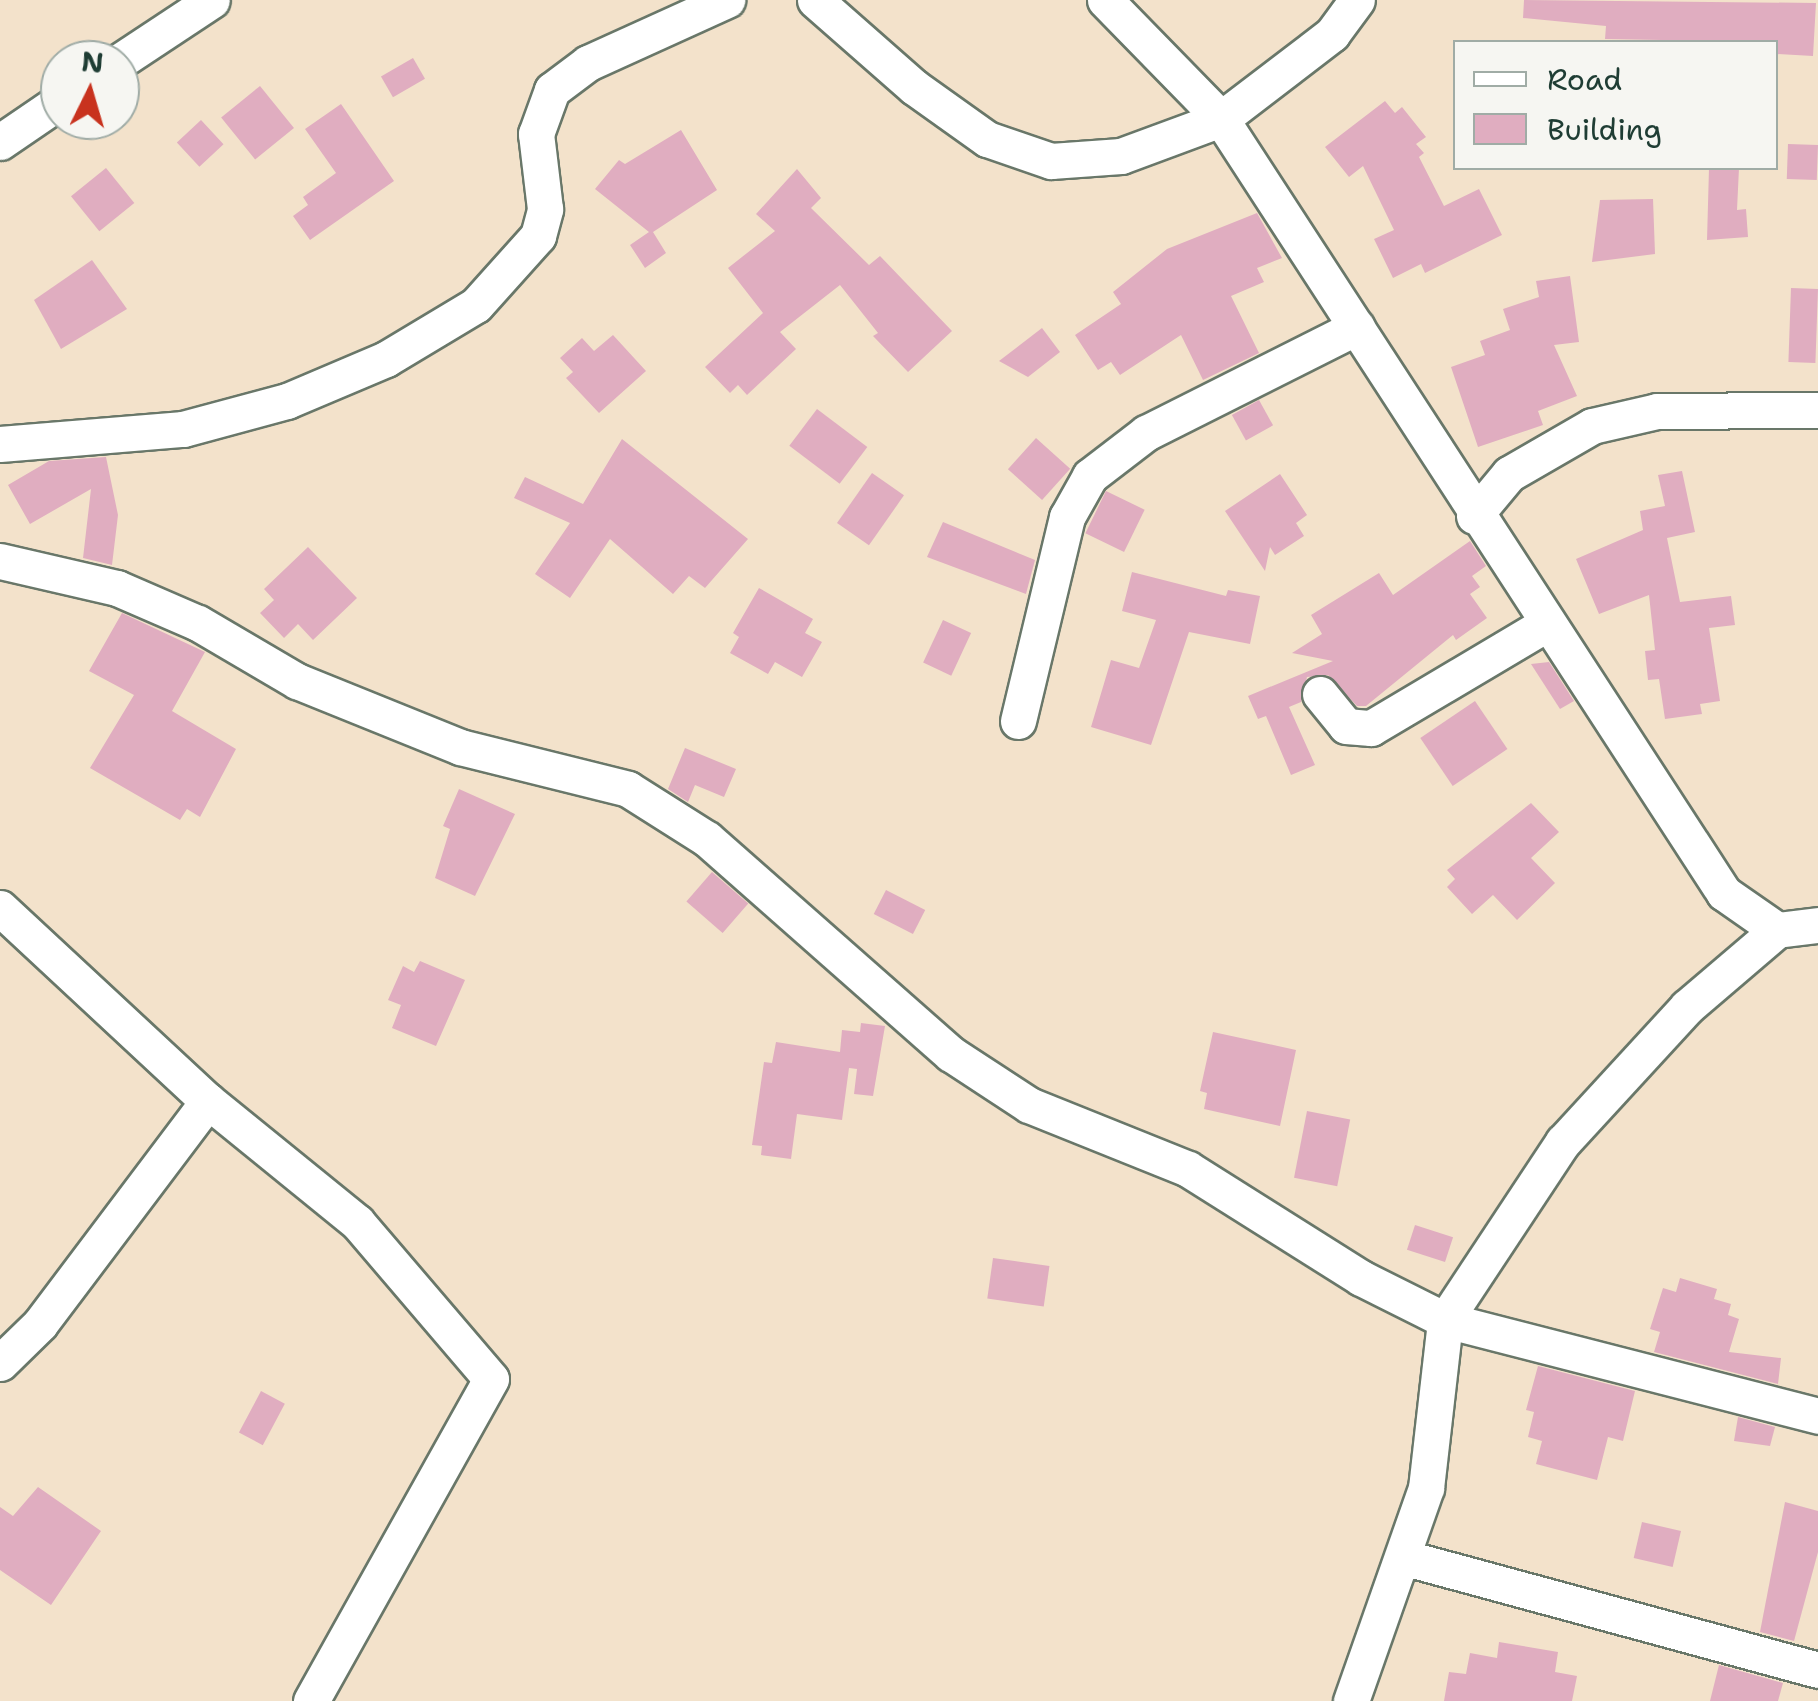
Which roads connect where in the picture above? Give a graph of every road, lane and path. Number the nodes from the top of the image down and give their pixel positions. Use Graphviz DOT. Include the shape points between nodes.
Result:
graph roads {
  1 [pos="212,0"];
  2 [pos="727,0"];
  3 [pos="815,0"];
  4 [pos="1104,0"];
  5 [pos="1357,0"];
  6 [pos="140,49"];
  7 [pos="40,115"];
  8 [pos="1221,119"];
  9 [pos="0,142"];
  10 [pos="1357,327"];
  11 [pos="1818,410"];
  12 [pos="0,444"];
  13 [pos="1474,516"];
  14 [pos="0,561"];
  15 [pos="1546,624"];
  16 [pos="1320,694"];
  17 [pos="1018,721"];
  18 [pos="0,908"];
  19 [pos="1818,926"];
  20 [pos="1777,930"];
  21 [pos="208,1101"];
  22 [pos="1445,1320"];
  23 [pos="0,1364"];
  24 [pos="1818,1416"];
  25 [pos="1406,1558"];
  26 [pos="1818,1670"];
  27 [pos="311,1701"];
  28 [pos="1351,1701"];
  1 -- 6 [label="street"];
  2 -- 12 [label="street" via="588,64 552,90 540,108 536,134 545,209 538,236 476,305 386,359 288,401 183,429"];
  3 -- 8 [label="street" via="914,87 987,139 1051,161 1121,156"];
  4 -- 8 [label="street"];
  5 -- 8 [label="street" via="1332,34"];
  7 -- 9 [label="street"];
  8 -- 10 [label="street"];
  10 -- 13 [label="street"];
  10 -- 17 [label="street" via="1146,433 1090,476 1067,517"];
  11 -- 13 [label="street" via="1657,411 1592,426 1509,474"];
  13 -- 15 [label="street"];
  14 -- 22 [label="street" via="117,588 198,623 297,681 460,747 628,789 706,839 951,1054 1014,1095 1188,1169 1361,1278"];
  15 -- 16 [label="street" via="1370,728 1346,726"];
  15 -- 20 [label="street" via="1724,893"];
  18 -- 21 [label="street"];
  19 -- 20 [label="street"];
  20 -- 22 [label="street" via="1700,993 1563,1142"];
  21 -- 23 [label="street" via="40,1324"];
  21 -- 27 [label="street" via="357,1222 491,1378"];
  22 -- 24 [label="street"];
  22 -- 25 [label="street" via="1438,1420"];
  25 -- 26 [label="street"];
  25 -- 28 [label="street"];
}
